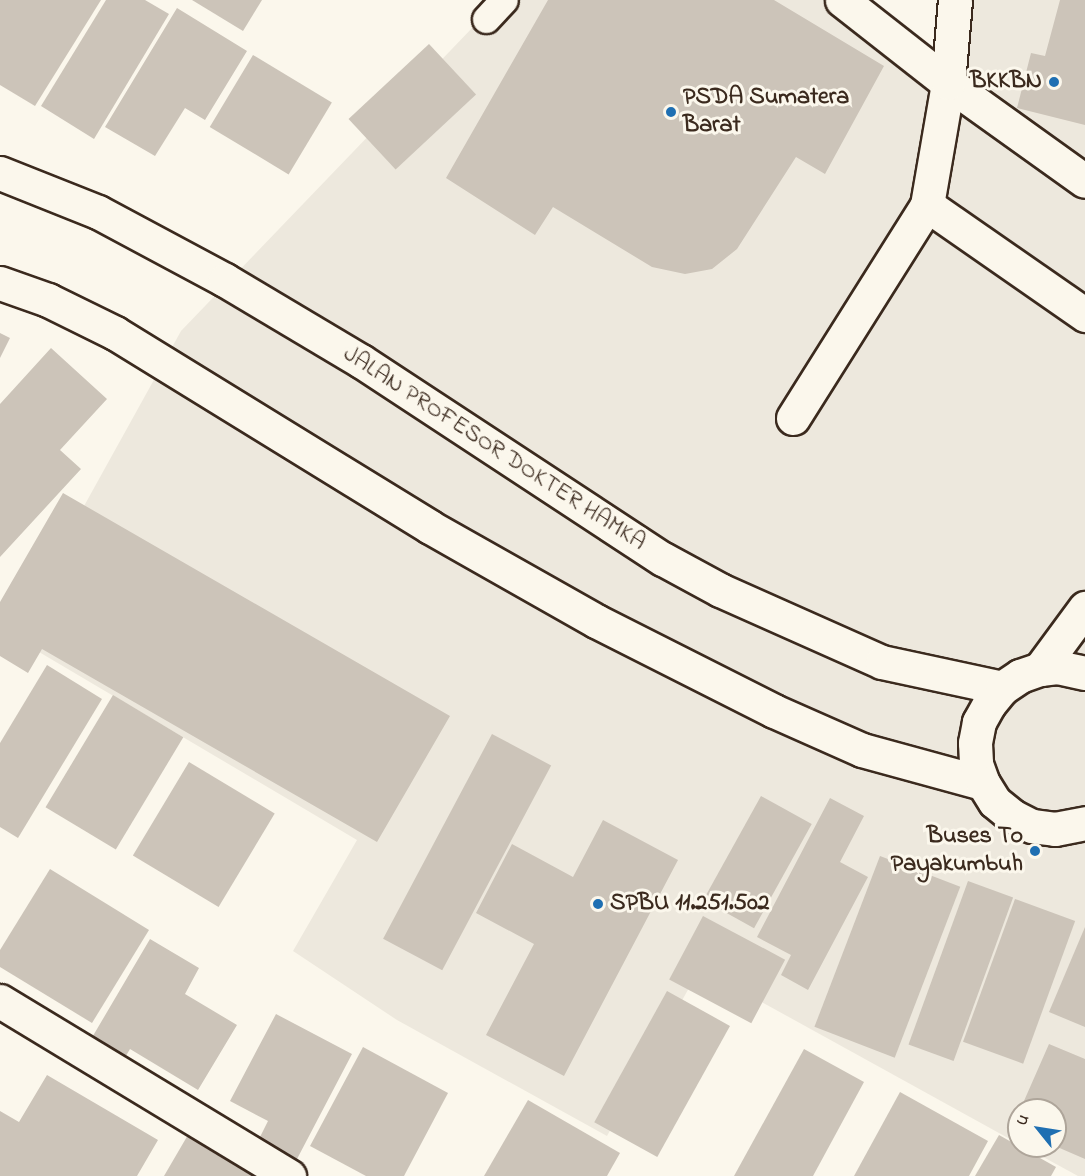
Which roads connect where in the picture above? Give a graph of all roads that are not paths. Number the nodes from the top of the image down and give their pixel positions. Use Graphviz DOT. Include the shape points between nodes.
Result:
graph roads {
  1 [pos="842,0"];
  2 [pos="955,0"];
  3 [pos="948,83"];
  4 [pos="0,173"];
  5 [pos="1085,181"];
  6 [pos="927,205"];
  7 [pos="0,282"];
  8 [pos="1085,315"];
  9 [pos="793,417"];
  10 [pos="1085,608"];
  11 [pos="1040,669"];
  12 [pos="1085,673"];
  13 [pos="1002,688"];
  14 [pos="983,783"];
  15 [pos="1085,823"];
  16 [pos="0,1001"];
  17 [pos="289,1176"];
  1 -- 3 [label="main road"];
  2 -- 3 [label="main road"];
  3 -- 5 [label="main road"];
  3 -- 6 [label="main road"];
  4 -- 13 [label="main road, JALAN PROFESOR DOKTER HAMKA" via="98,212 225,280 361,361 663,559 720,590 882,662"];
  6 -- 8 [label="main road"];
  6 -- 9 [label="main road"];
  7 -- 14 [label="main road" via="48,300 115,333 430,527 596,621 774,711 862,750"];
  10 -- 11 [label="main road"];
  11 -- 12 [label="main road" via="1057,667"];
  11 -- 13 [label="main road"];
  13 -- 14 [label="main road" via="979,722 976,764"];
  14 -- 15 [label="main road" via="995,802 1032,826 1055,829"];
  16 -- 17 [label="main road"];
}
